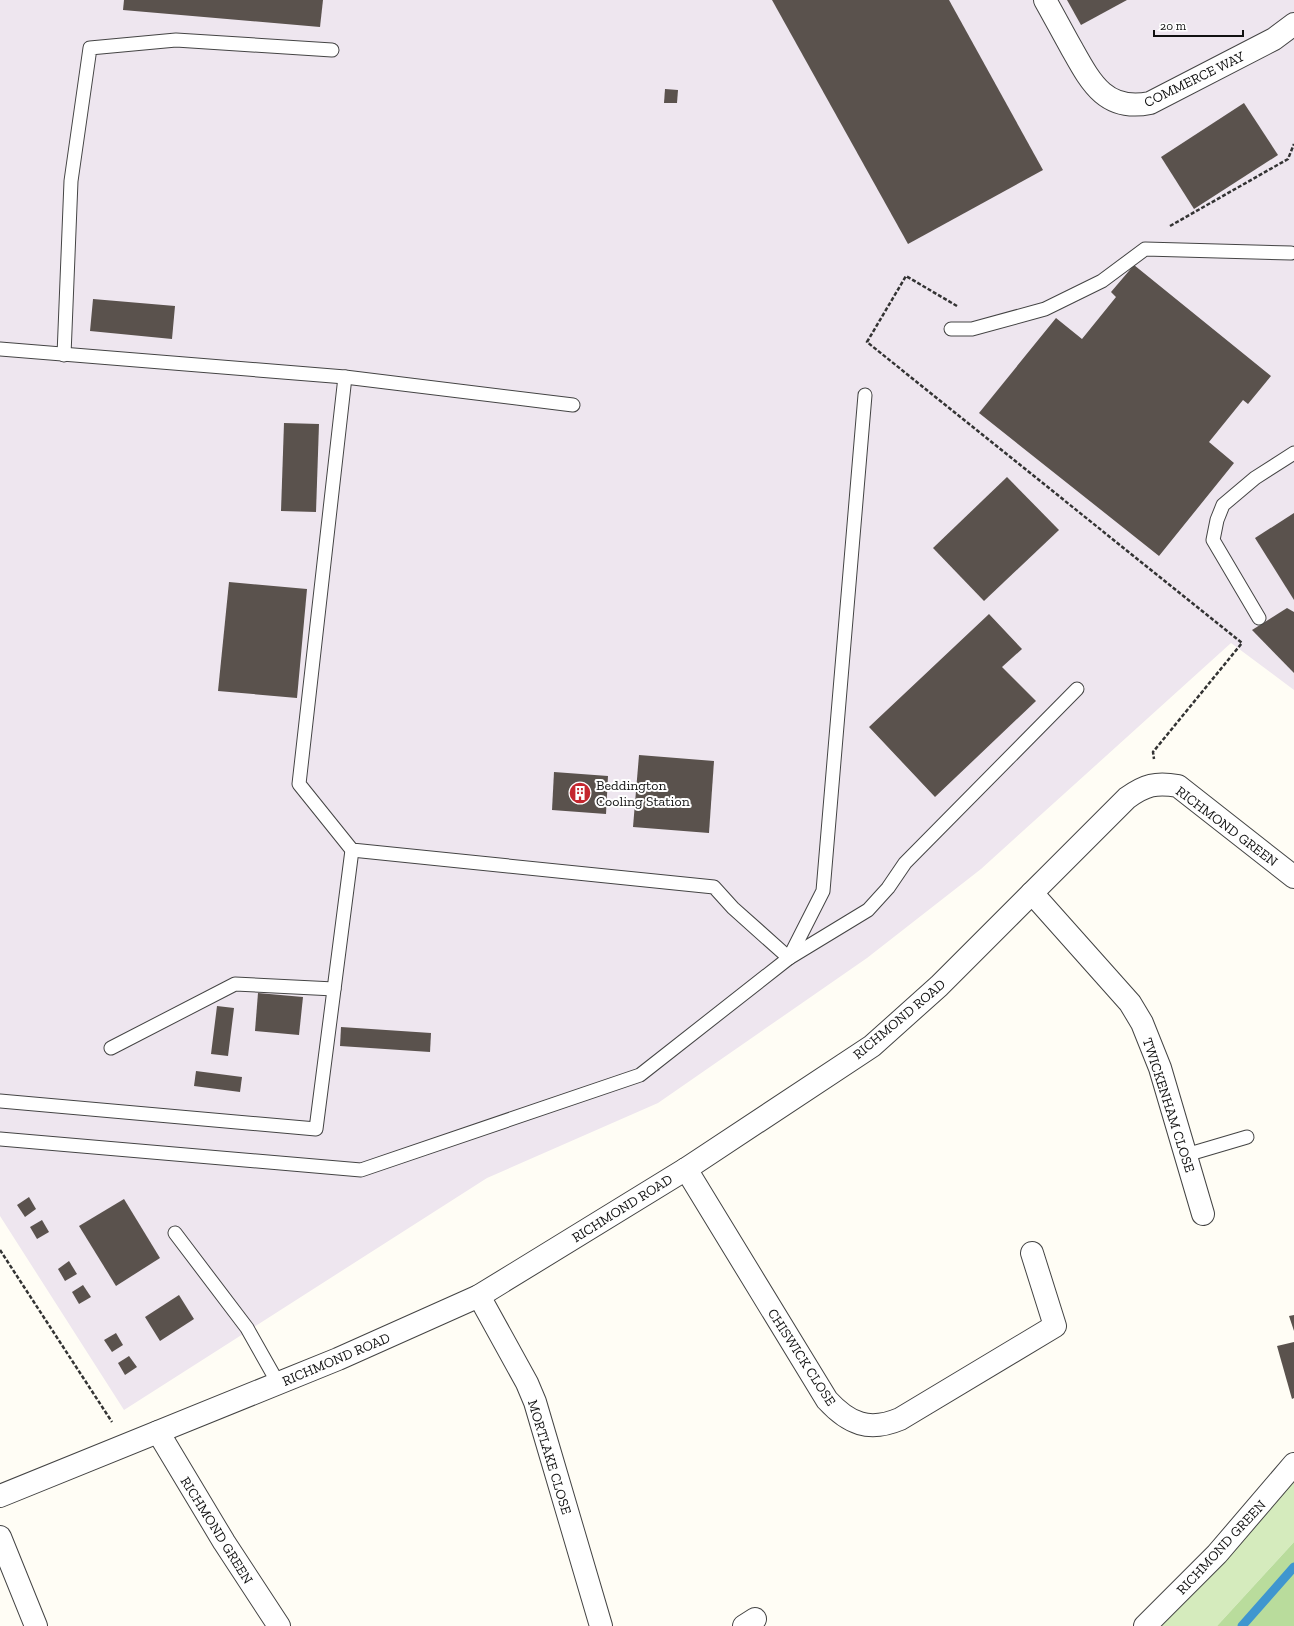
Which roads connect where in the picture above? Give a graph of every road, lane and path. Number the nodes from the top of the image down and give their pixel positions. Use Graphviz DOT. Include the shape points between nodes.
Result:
graph roads {
  1 [pos="1045,0"];
  2 [pos="1294,24"];
  3 [pos="332,50"];
  4 [pos="1294,144"];
  5 [pos="1164,230"];
  6 [pos="1293,253"];
  7 [pos="961,308"];
  8 [pos="951,329"];
  9 [pos="0,349"];
  10 [pos="64,355"];
  11 [pos="345,377"];
  12 [pos="865,395"];
  13 [pos="573,406"];
  14 [pos="1294,453"];
  15 [pos="1259,618"];
  16 [pos="1077,689"];
  17 [pos="1156,784"];
  18 [pos="352,850"];
  19 [pos="1294,877"];
  20 [pos="1032,893"];
  21 [pos="789,958"];
  22 [pos="334,989"];
  23 [pos="111,1048"];
  24 [pos="0,1101"];
  25 [pos="1247,1137"];
  26 [pos="0,1139"];
  27 [pos="1186,1155"];
  28 [pos="686,1169"];
  29 [pos="1203,1214"];
  30 [pos="175,1233"];
  31 [pos="0,1250"];
  32 [pos="1032,1253"];
  33 [pos="479,1296"];
  34 [pos="278,1383"];
  35 [pos="158,1432"];
  36 [pos="126,1444"];
  37 [pos="1294,1464"];
  38 [pos="0,1496"];
  39 [pos="0,1537"];
  40 [pos="36,1626"];
  41 [pos="279,1626"];
  42 [pos="601,1626"];
  43 [pos="1145,1626"];
  1 -- 2 [label="street, COMMERCE WAY" via="1093,84 1109,99 1137,106 1150,103 1274,39"];
  3 -- 10 [label="lane" via="176,40 90,48 71,181"];
  4 -- 5 [label="path" via="1288,159"];
  6 -- 8 [label="lane" via="1145,249 1102,282 1045,309 972,329"];
  7 -- 17 [label="path" via="906,276 867,342 1242,643 1153,752"];
  9 -- 10 [label="lane"];
  10 -- 11 [label="lane"];
  11 -- 13 [label="lane"];
  11 -- 18 [label="lane" via="299,784"];
  12 -- 21 [label="lane" via="823,891"];
  14 -- 15 [label="lane" via="1255,478 1223,505 1217,520 1213,540"];
  16 -- 21 [label="lane" via="905,863 888,888 868,910"];
  17 -- 19 [label="street, RICHMOND GREEN" via="1178,786"];
  17 -- 20 [label="street, RICHMOND ROAD" via="1141,788 1127,798"];
  18 -- 21 [label="lane" via="714,887 733,908"];
  18 -- 22 [label="lane"];
  20 -- 27 [label="street, TWICKENHAM CLOSE" via="1130,1003 1142,1023 1160,1068"];
  20 -- 28 [label="street, RICHMOND ROAD" via="939,986 872,1046"];
  21 -- 26 [label="lane" via="640,1075 361,1170"];
  22 -- 23 [label="lane" via="235,984"];
  22 -- 24 [label="lane" via="316,1129"];
  25 -- 27 [label="lane"];
  27 -- 29 [label="street, TWICKENHAM CLOSE"];
  28 -- 32 [label="street, CHISWICK CLOSE" via="827,1400 839,1413 865,1425 889,1424 900,1419 1055,1326"];
  28 -- 33 [label="street, RICHMOND ROAD"];
  30 -- 34 [label="lane" via="247,1328"];
  31 -- 36 [label="path"];
  33 -- 34 [label="street, RICHMOND ROAD"];
  33 -- 42 [label="street, MORTLAKE CLOSE" via="535,1402"];
  34 -- 35 [label="street, RICHMOND ROAD"];
  35 -- 36 [label="street, RICHMOND ROAD"];
  35 -- 41 [label="street, RICHMOND GREEN" via="224,1542"];
  36 -- 38 [label="street, RICHMOND ROAD"];
  37 -- 43 [label="street, RICHMOND GREEN" via="1217,1554"];
  39 -- 40 [label="street"];
}
